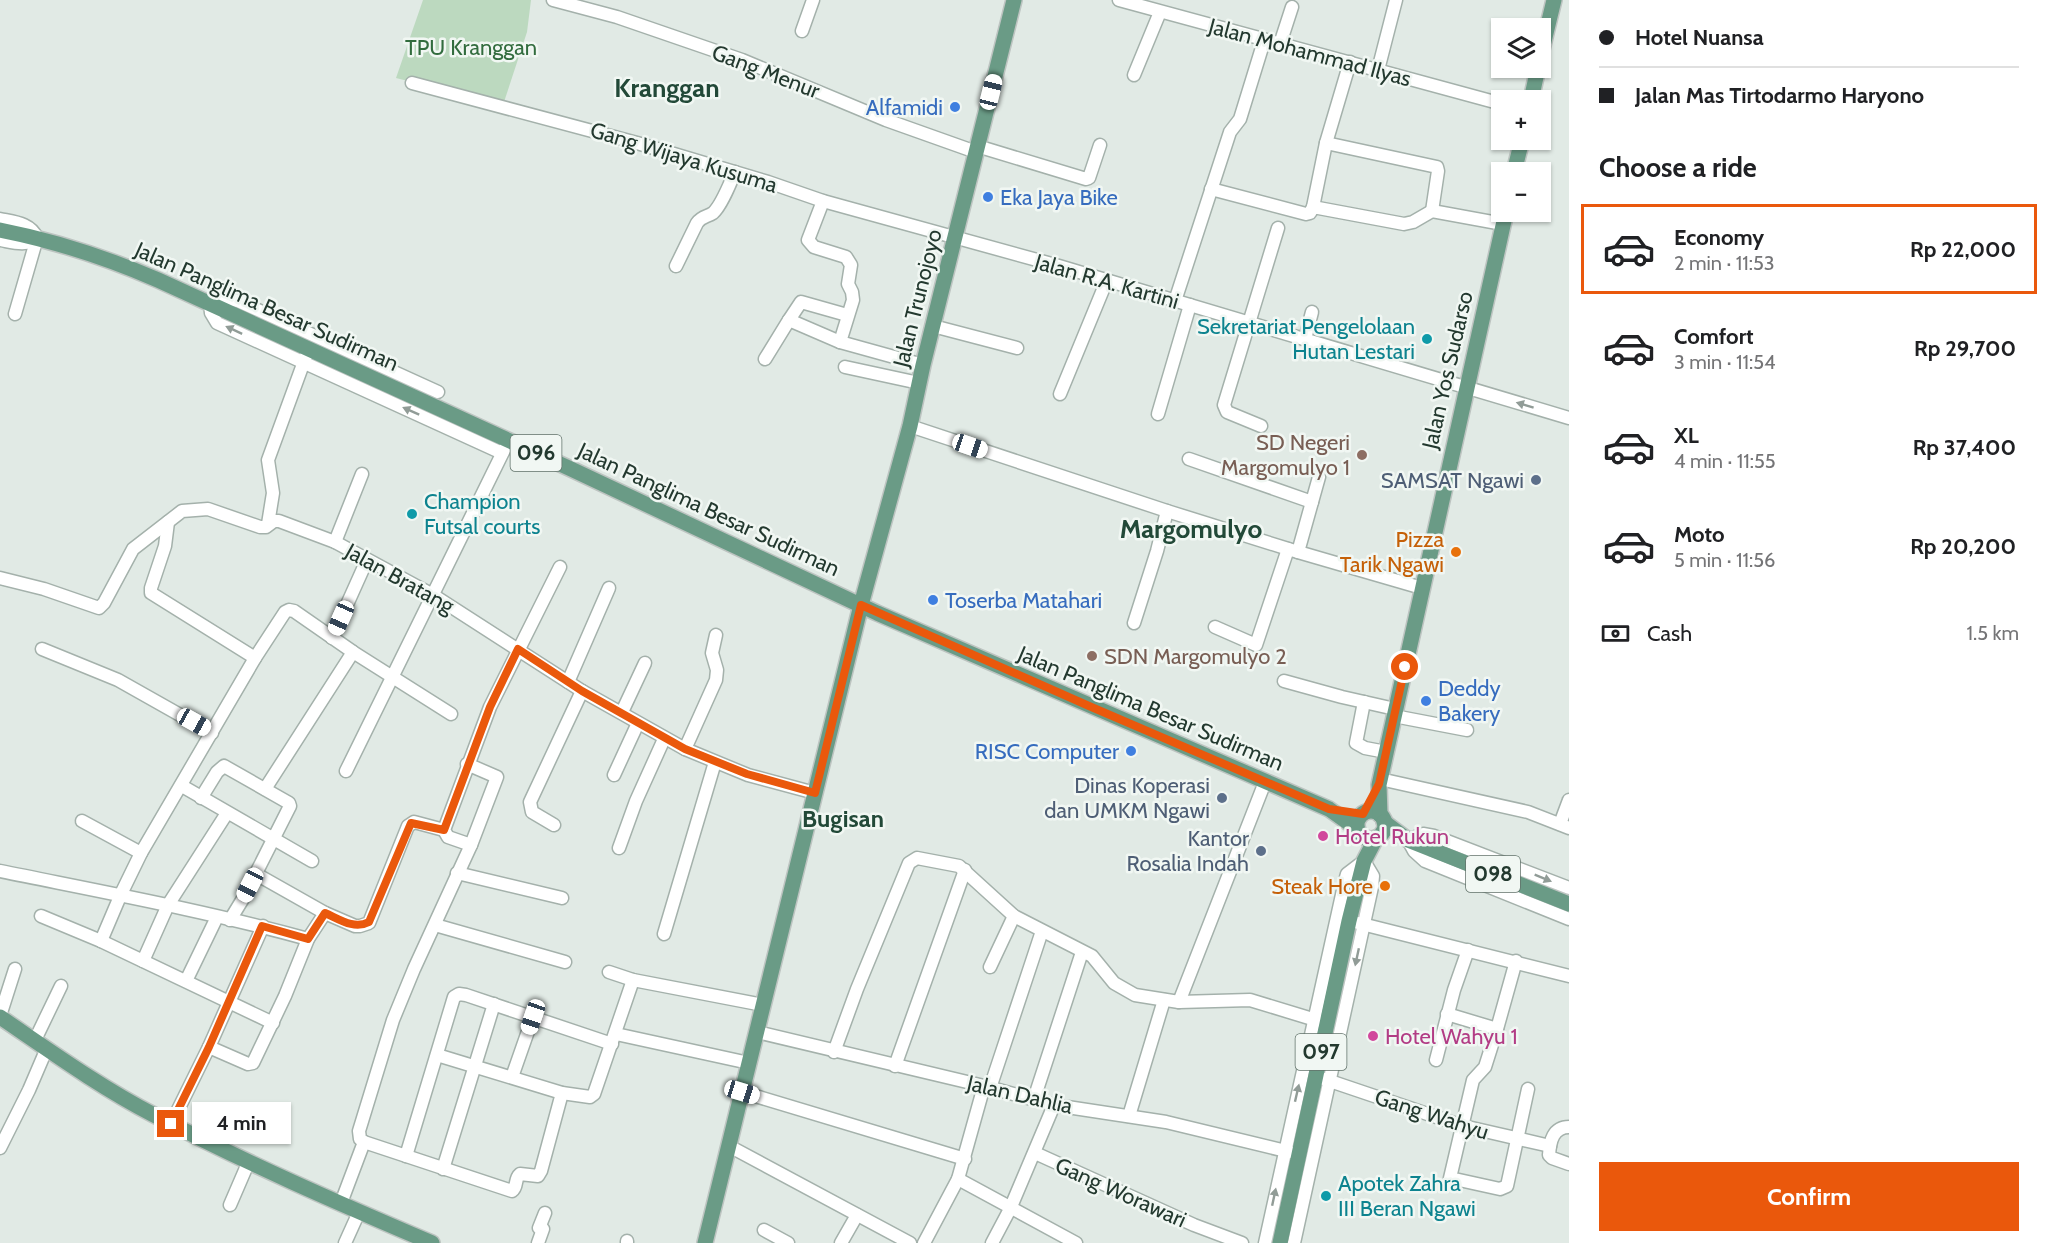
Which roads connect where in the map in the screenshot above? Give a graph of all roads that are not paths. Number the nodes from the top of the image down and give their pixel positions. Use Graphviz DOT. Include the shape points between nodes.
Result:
graph roads {
  1 [pos="553,0"];
  2 [pos="813,0"];
  3 [pos="1014,0"];
  4 [pos="1119,0"];
  5 [pos="1396,0"];
  6 [pos="1554,0"];
  7 [pos="1292,7"];
  8 [pos="1160,12"];
  9 [pos="1550,18"];
  10 [pos="802,31"];
  11 [pos="1264,41"];
  12 [pos="1280,45"];
  13 [pos="1350,62"];
  14 [pos="1378,70"];
  15 [pos="1134,75"];
  16 [pos="412,82"];
  17 [pos="1491,101"];
  18 [pos="1326,143"];
  19 [pos="1100,145"];
  20 [pos="976,149"];
  21 [pos="735,172"];
  22 [pos="1211,189"];
  23 [pos="823,201"];
  24 [pos="1314,207"];
  25 [pos="1432,211"];
  26 [pos="1491,217"];
  27 [pos="0,219"];
  28 [pos="1503,222"];
  29 [pos="1278,228"];
  30 [pos="0,230"];
  31 [pos="955,237"];
  32 [pos="37,238"];
  33 [pos="0,240"];
  34 [pos="676,266"];
  35 [pos="1107,280"];
  36 [pos="1175,300"];
  37 [pos="1190,305"];
  38 [pos="1312,312"];
  39 [pos="15,314"];
  40 [pos="847,315"];
  41 [pos="789,320"];
  42 [pos="1251,322"];
  43 [pos="933,326"];
  44 [pos="282,337"];
  45 [pos="1305,339"];
  46 [pos="840,342"];
  47 [pos="1017,348"];
  48 [pos="306,356"];
  49 [pos="765,359"];
  50 [pos="923,365"];
  51 [pos="845,367"];
  52 [pos="919,383"];
  53 [pos="1466,387"];
  54 [pos="438,392"];
  55 [pos="1060,394"];
  56 [pos="1158,414"];
  57 [pos="1569,418"];
  58 [pos="910,426"];
  59 [pos="1261,426"];
  60 [pos="506,447"];
  61 [pos="1189,459"];
  62 [pos="362,474"];
  63 [pos="1319,477"];
  64 [pos="1312,502"];
  65 [pos="1167,511"];
  66 [pos="168,522"];
  67 [pos="268,524"];
  68 [pos="335,542"];
  69 [pos="1293,551"];
  70 [pos="367,560"];
  71 [pos="560,567"];
  72 [pos="0,578"];
  73 [pos="609,588"];
  74 [pos="1422,588"];
  75 [pos="433,595"];
  76 [pos="861,605"];
  77 [pos="1134,623"];
  78 [pos="1215,627"];
  79 [pos="716,635"];
  80 [pos="332,638"];
  81 [pos="42,649"];
  82 [pos="518,649"];
  83 [pos="352,652"];
  84 [pos="255,658"];
  85 [pos="645,663"];
  86 [pos="392,677"];
  87 [pos="1284,681"];
  88 [pos="568,682"];
  89 [pos="582,691"];
  90 [pos="1364,702"];
  91 [pos="622,712"];
  92 [pos="1395,712"];
  93 [pos="451,714"];
  94 [pos="638,723"];
  95 [pos="1467,730"];
  96 [pos="212,733"];
  97 [pos="664,739"];
  98 [pos="685,749"];
  99 [pos="1386,752"];
  100 [pos="715,762"];
  101 [pos="467,764"];
  102 [pos="346,771"];
  103 [pos="614,775"];
  104 [pos="1265,782"];
  105 [pos="1380,782"];
  106 [pos="182,786"];
  107 [pos="265,789"];
  108 [pos="815,793"];
  109 [pos="201,798"];
  110 [pos="1569,800"];
  111 [pos="1329,809"];
  112 [pos="227,813"];
  113 [pos="1373,816"];
  114 [pos="82,820"];
  115 [pos="554,825"];
  116 [pos="1564,826"];
  117 [pos="444,830"];
  118 [pos="1368,835"];
  119 [pos="272,839"];
  120 [pos="1408,840"];
  121 [pos="471,845"];
  122 [pos="619,848"];
  123 [pos="141,854"];
  124 [pos="1461,854"];
  125 [pos="312,861"];
  126 [pos="1364,861"];
  127 [pos="965,870"];
  128 [pos="0,871"];
  129 [pos="457,873"];
  130 [pos="256,874"];
  131 [pos="1569,888"];
  132 [pos="121,894"];
  133 [pos="1530,896"];
  134 [pos="562,898"];
  135 [pos="1569,904"];
  136 [pos="168,905"];
  137 [pos="325,913"];
  138 [pos="41,915"];
  139 [pos="217,916"];
  140 [pos="1014,916"];
  141 [pos="1569,919"];
  142 [pos="230,920"];
  143 [pos="1356,923"];
  144 [pos="435,925"];
  145 [pos="262,926"];
  146 [pos="1042,931"];
  147 [pos="664,934"];
  148 [pos="308,939"];
  149 [pos="101,941"];
  150 [pos="1468,950"];
  151 [pos="1083,952"];
  152 [pos="143,961"];
  153 [pos="1516,961"];
  154 [pos="565,962"];
  155 [pos="990,967"];
  156 [pos="15,969"];
  157 [pos="609,972"];
  158 [pos="1569,976"];
  159 [pos="633,980"];
  160 [pos="186,981"];
  161 [pos="61,986"];
  162 [pos="1164,1000"];
  163 [pos="1179,1002"];
  164 [pos="228,1003"];
  165 [pos="494,1004"];
  166 [pos="764,1005"];
  167 [pos="1447,1014"];
  168 [pos="0,1017"];
  169 [pos="533,1017"];
  170 [pos="1321,1021"];
  171 [pos="273,1023"];
  172 [pos="1497,1029"];
  173 [pos="757,1032"];
  174 [pos="614,1039"];
  175 [pos="41,1044"];
  176 [pos="209,1047"];
  177 [pos="834,1052"];
  178 [pos="437,1055"];
  179 [pos="1436,1060"];
  180 [pos="749,1063"];
  181 [pos="895,1065"];
  182 [pos="475,1066"];
  183 [pos="513,1077"];
  184 [pos="1323,1079"];
  185 [pos="987,1087"];
  186 [pos="1528,1089"];
  187 [pos="742,1092"];
  188 [pos="562,1093"];
  189 [pos="1034,1099"];
  190 [pos="1054,1104"];
  191 [pos="1129,1116"];
  192 [pos="171,1124"];
  193 [pos="1463,1126"];
  194 [pos="1569,1127"];
  195 [pos="4,1132"];
  196 [pos="1518,1140"];
  197 [pos="364,1142"];
  198 [pos="729,1146"];
  199 [pos="1550,1146"];
  200 [pos="0,1148"];
  201 [pos="1035,1153"];
  202 [pos="1298,1154"];
  203 [pos="406,1156"];
  204 [pos="965,1159"];
  205 [pos="249,1161"];
  206 [pos="1569,1164"];
  207 [pos="443,1169"];
  208 [pos="958,1179"];
  209 [pos="341,1203"];
  210 [pos="230,1205"];
  211 [pos="1010,1209"];
  212 [pos="359,1212"];
  213 [pos="545,1213"];
  214 [pos="857,1215"];
  215 [pos="764,1230"];
  216 [pos="345,1243"];
  217 [pos="432,1243"];
  218 [pos="538,1243"];
  219 [pos="705,1243"];
  220 [pos="788,1243"];
  221 [pos="842,1243"];
  222 [pos="910,1243"];
  223 [pos="924,1243"];
  224 [pos="992,1243"];
  225 [pos="1076,1243"];
  226 [pos="1242,1243"];
  227 [pos="1265,1243"];
  228 [pos="1280,1243"];
  229 [pos="1294,1243"];
  1 -- 20 [label="street, Gang Menur" via="742,60 886,120"];
  2 -- 10 [label="street"];
  3 -- 20 [label="main road, Jalan Trunojoyo"];
  4 -- 8 [label="street, Jalan Mohammad Ilyas"];
  5 -- 14 [label="street"];
  6 -- 9 [label="main road"];
  7 -- 12 [label="street"];
  8 -- 11 [label="street, Jalan Mohammad Ilyas"];
  8 -- 15 [label="street"];
  11 -- 12 [label="street, Jalan Mohammad Ilyas"];
  11 -- 22 [label="street" via="1240,119 1230,132"];
  12 -- 13 [label="street, Jalan Mohammad Ilyas"];
  13 -- 14 [label="street, Jalan Mohammad Ilyas"];
  13 -- 18 [label="street"];
  14 -- 17 [label="street, Jalan Mohammad Ilyas"];
  16 -- 21 [label="street, Gang Wijaya Kusuma"];
  18 -- 24 [label="street"];
  18 -- 25 [label="street" via="1437,167"];
  19 -- 20 [label="street, Gang Menur" via="1086,179"];
  20 -- 31 [label="main road, Jalan Trunojoyo"];
  21 -- 23 [label="street, Gang Wijaya Kusuma"];
  21 -- 34 [label="street" via="718,207 696,223"];
  22 -- 24 [label="street" via="1306,214"];
  22 -- 36 [label="street"];
  23 -- 31 [label="street, Gang Wijaya Kusuma"];
  23 -- 40 [label="street" via="808,240 814,247 850,261 848,284 853,297"];
  24 -- 25 [label="street" via="1404,224"];
  25 -- 26 [label="street"];
  27 -- 32 [label="street" via="24,224"];
  28 -- 53 [label="main road, Jalan Yos Sudarso"];
  29 -- 42 [label="street"];
  30 -- 32 [label="main road, Jalan Panglima Besar Sudirman / 096"];
  31 -- 35 [label="street, Jalan R.A. Kartini"];
  31 -- 43 [label="main road, Jalan Trunojoyo"];
  32 -- 33 [label="street" via="24,243"];
  32 -- 39 [label="street"];
  32 -- 44 [label="main road, Jalan Panglima Besar Sudirman / 096" via="115,261"];
  35 -- 36 [label="street, Jalan R.A. Kartini"];
  35 -- 55 [label="street"];
  36 -- 37 [label="street, Jalan R.A. Kartini"];
  37 -- 42 [label="street, Jalan R.A. Kartini"];
  37 -- 56 [label="street"];
  38 -- 45 [label="street"];
  40 -- 41 [label="street" via="801,302"];
  40 -- 46 [label="street"];
  41 -- 46 [label="street"];
  41 -- 49 [label="street"];
  42 -- 45 [label="street, Jalan R.A. Kartini"];
  42 -- 59 [label="street" via="1224,408"];
  43 -- 47 [label="street"];
  43 -- 50 [label="main road, Jalan Trunojoyo"];
  44 -- 48 [label="main road, Jalan Panglima Besar Sudirman / 096"];
  44 -- 54 [label="street"];
  45 -- 53 [label="street, Jalan R.A. Kartini"];
  46 -- 50 [label="street"];
  48 -- 60 [label="main road, Jalan Panglima Besar Sudirman / 096"];
  48 -- 67 [label="street" via="268,460 273,493"];
  50 -- 52 [label="main road, Jalan Trunojoyo"];
  51 -- 52 [label="street"];
  52 -- 58 [label="main road, Jalan Trunojoyo"];
  57 -- 53 [label="street, Jalan R.A. Kartini, one-way"];
  53 -- 74 [label="main road, Jalan Yos Sudarso"];
  58 -- 65 [label="street"];
  58 -- 76 [label="main road, Jalan Trunojoyo"];
  60 -- 75 [label="street"];
  60 -- 76 [label="main road, Jalan Panglima Besar Sudirman / 096" via="566,459 649,514 721,532"];
  61 -- 64 [label="street"];
  62 -- 68 [label="street"];
  63 -- 64 [label="street"];
  64 -- 69 [label="street"];
  65 -- 69 [label="street"];
  65 -- 77 [label="street"];
  66 -- 67 [label="street, Jalan Bratang" via="182,511 197,509 260,527"];
  66 -- 72 [label="street, Jalan Bratang" via="133,549 99,608"];
  66 -- 84 [label="street" via="151,593"];
  67 -- 68 [label="street, Jalan Bratang" via="279,521"];
  68 -- 70 [label="street, Jalan Bratang"];
  69 -- 74 [label="street"];
  69 -- 78 [label="street" via="1256,645"];
  70 -- 75 [label="street, Jalan Bratang"];
  70 -- 80 [label="street"];
  71 -- 82 [label="street"];
  73 -- 88 [label="street"];
  74 -- 92 [label="main road, Jalan Yos Sudarso"];
  75 -- 82 [label="street, Jalan Bratang"];
  75 -- 86 [label="street"];
  76 -- 104 [label="main road, Jalan Panglima Besar Sudirman / 096"];
  76 -- 108 [label="main road, Jalan Trunojoyo"];
  79 -- 98 [label="street" via="712,653 716,680"];
  80 -- 83 [label="street"];
  80 -- 84 [label="street" via="289,610"];
  81 -- 96 [label="street" via="118,680"];
  82 -- 88 [label="street, Jalan Bratang"];
  82 -- 101 [label="street"];
  83 -- 86 [label="street"];
  83 -- 107 [label="street"];
  84 -- 96 [label="street"];
  85 -- 91 [label="street"];
  86 -- 93 [label="street"];
  86 -- 102 [label="street"];
  87 -- 90 [label="street"];
  88 -- 89 [label="street, Jalan Bratang"];
  89 -- 91 [label="street, Jalan Bratang"];
  89 -- 115 [label="street" via="530,802 532,812"];
  90 -- 92 [label="street"];
  90 -- 99 [label="street" via="1356,742"];
  91 -- 94 [label="street, Jalan Bratang"];
  92 -- 95 [label="street"];
  92 -- 99 [label="main road, Jalan Yos Sudarso"];
  94 -- 97 [label="street, Jalan Bratang"];
  94 -- 103 [label="street"];
  96 -- 106 [label="street"];
  97 -- 98 [label="street, Jalan Bratang"];
  97 -- 122 [label="street"];
  98 -- 100 [label="street, Jalan Bratang"];
  99 -- 105 [label="main road, Jalan Yos Sudarso"];
  100 -- 108 [label="street, Jalan Bratang"];
  100 -- 147 [label="street"];
  101 -- 117 [label="street"];
  101 -- 121 [label="street" via="497,777"];
  104 -- 111 [label="main road, Jalan Panglima Besar Sudirman / 096"];
  104 -- 163 [label="street"];
  105 -- 113 [label="main road, Jalan Yos Sudarso"];
  105 -- 116 [label="street" via="1528,812"];
  106 -- 109 [label="street"];
  106 -- 123 [label="street"];
  107 -- 109 [label="street" via="222,766"];
  107 -- 119 [label="street" via="291,809"];
  108 -- 166 [label="main road, Jalan Trunojoyo"];
  109 -- 112 [label="street"];
  110 -- 116 [label="street"];
  111 -- 113 [label="main road, Jalan Panglima Besar Sudirman / 096"];
  111 -- 118 [label="main road, Jalan Panglima Besar Sudirman / 096"];
  112 -- 119 [label="street"];
  112 -- 136 [label="street"];
  113 -- 118 [label="main road" via="1383,830"];
  113 -- 118 [label="main road" via="1357,822"];
  113 -- 120 [label="main road, 098"];
  114 -- 123 [label="street"];
  117 -- 121 [label="street" via="448,837"];
  117 -- 137 [label="street" via="411,823 369,922 355,926"];
  118 -- 120 [label="main road, 098"];
  118 -- 126 [label="main road, 097"];
  119 -- 125 [label="street"];
  119 -- 130 [label="street"];
  120 -- 124 [label="main road, 098"];
  120 -- 133 [label="street" via="1425,861"];
  121 -- 129 [label="street"];
  123 -- 132 [label="street"];
  124 -- 131 [label="street, one-way"];
  124 -- 133 [label="main road, 098"];
  126 -- 143 [label="main road, 097"];
  126 -- 170 [label="street" via="1347,874 1345,881"];
  127 -- 140 [label="street"];
  127 -- 177 [label="street" via="950,863 917,858 909,863"];
  127 -- 181 [label="street"];
  128 -- 132 [label="street"];
  129 -- 134 [label="street"];
  129 -- 144 [label="street"];
  130 -- 137 [label="street"];
  130 -- 142 [label="street"];
  132 -- 136 [label="street"];
  132 -- 149 [label="street"];
  133 -- 135 [label="main road, 098"];
  133 -- 141 [label="street"];
  136 -- 139 [label="street"];
  136 -- 152 [label="street"];
  137 -- 148 [label="street"];
  138 -- 149 [label="street"];
  139 -- 142 [label="street"];
  139 -- 160 [label="street"];
  140 -- 146 [label="street"];
  140 -- 155 [label="street"];
  142 -- 145 [label="street"];
  143 -- 150 [label="street"];
  143 -- 170 [label="main road, 097"];
  143 -- 184 [label="street, one-way"];
  144 -- 154 [label="street"];
  144 -- 197 [label="street" via="393,1020 359,1131"];
  145 -- 148 [label="street"];
  145 -- 164 [label="street"];
  146 -- 151 [label="street"];
  146 -- 185 [label="street"];
  148 -- 171 [label="street"];
  149 -- 152 [label="street"];
  150 -- 153 [label="street"];
  150 -- 167 [label="street"];
  151 -- 162 [label="street" via="1092,956 1125,991"];
  151 -- 189 [label="street"];
  152 -- 160 [label="street"];
  153 -- 158 [label="street"];
  153 -- 172 [label="street"];
  156 -- 168 [label="street"];
  157 -- 159 [label="street"];
  159 -- 166 [label="street"];
  159 -- 174 [label="street"];
  160 -- 164 [label="street"];
  161 -- 175 [label="street"];
  162 -- 163 [label="street"];
  162 -- 191 [label="street"];
  163 -- 170 [label="street" via="1250,1000"];
  164 -- 171 [label="street"];
  164 -- 176 [label="street"];
  165 -- 169 [label="street"];
  165 -- 178 [label="street" via="466,995 454,997"];
  165 -- 182 [label="street"];
  166 -- 173 [label="main road, Jalan Trunojoyo"];
  167 -- 172 [label="street"];
  167 -- 179 [label="street"];
  168 -- 175 [label="main road"];
  169 -- 174 [label="street"];
  169 -- 183 [label="street"];
  170 -- 184 [label="main road, 097"];
  202 -- 170 [label="street, one-way"];
  171 -- 176 [label="street" via="252,1064"];
  172 -- 193 [label="street" via="1485,1067 1473,1080"];
  173 -- 177 [label="street, Jalan Dahlia"];
  173 -- 180 [label="main road, Jalan Trunojoyo"];
  174 -- 180 [label="street"];
  174 -- 188 [label="street" via="594,1094 586,1097"];
  175 -- 192 [label="main road" via="109,1090"];
  175 -- 195 [label="street" via="29,1090"];
  176 -- 192 [label="street"];
  177 -- 181 [label="street, Jalan Dahlia"];
  178 -- 182 [label="street"];
  178 -- 203 [label="street"];
  180 -- 187 [label="main road, Jalan Trunojoyo"];
  181 -- 185 [label="street, Jalan Dahlia"];
  182 -- 183 [label="street"];
  182 -- 207 [label="street"];
  183 -- 188 [label="street"];
  184 -- 193 [label="street, Gang Wahyu"];
  184 -- 202 [label="main road, 097"];
  185 -- 189 [label="street, Jalan Dahlia"];
  185 -- 204 [label="street"];
  186 -- 196 [label="street"];
  187 -- 198 [label="main road, Jalan Trunojoyo"];
  187 -- 204 [label="street"];
  188 -- 207 [label="street" via="538,1176 520,1174 514,1190 509,1191"];
  189 -- 190 [label="street, Jalan Dahlia"];
  190 -- 191 [label="street, Jalan Dahlia"];
  190 -- 201 [label="street"];
  191 -- 202 [label="street, Jalan Dahlia"];
  192 -- 205 [label="main road"];
  193 -- 196 [label="street, Gang Wahyu"];
  193 -- 196 [label="street" via="1450,1175 1453,1180 1500,1189 1507,1186"];
  194 -- 199 [label="street" via="1555,1131"];
  195 -- 200 [label="street"];
  196 -- 199 [label="street, Gang Wahyu"];
  197 -- 203 [label="street"];
  197 -- 209 [label="street"];
  198 -- 214 [label="street"];
  198 -- 219 [label="main road, Jalan Trunojoyo"];
  199 -- 206 [label="street" via="1552,1158"];
  201 -- 211 [label="street"];
  201 -- 226 [label="street, Gang Worawari"];
  227 -- 202 [label="street, one-way"];
  202 -- 228 [label="main road, 097"];
  202 -- 229 [label="street"];
  203 -- 207 [label="street"];
  204 -- 208 [label="street"];
  205 -- 209 [label="main road"];
  205 -- 210 [label="street"];
  208 -- 211 [label="street"];
  208 -- 223 [label="street"];
  209 -- 212 [label="main road"];
  211 -- 224 [label="street"];
  211 -- 225 [label="street"];
  212 -- 216 [label="street"];
  212 -- 217 [label="main road"];
  213 -- 218 [label="street"];
  214 -- 221 [label="street"];
  214 -- 222 [label="street"];
  215 -- 220 [label="street"];
}
